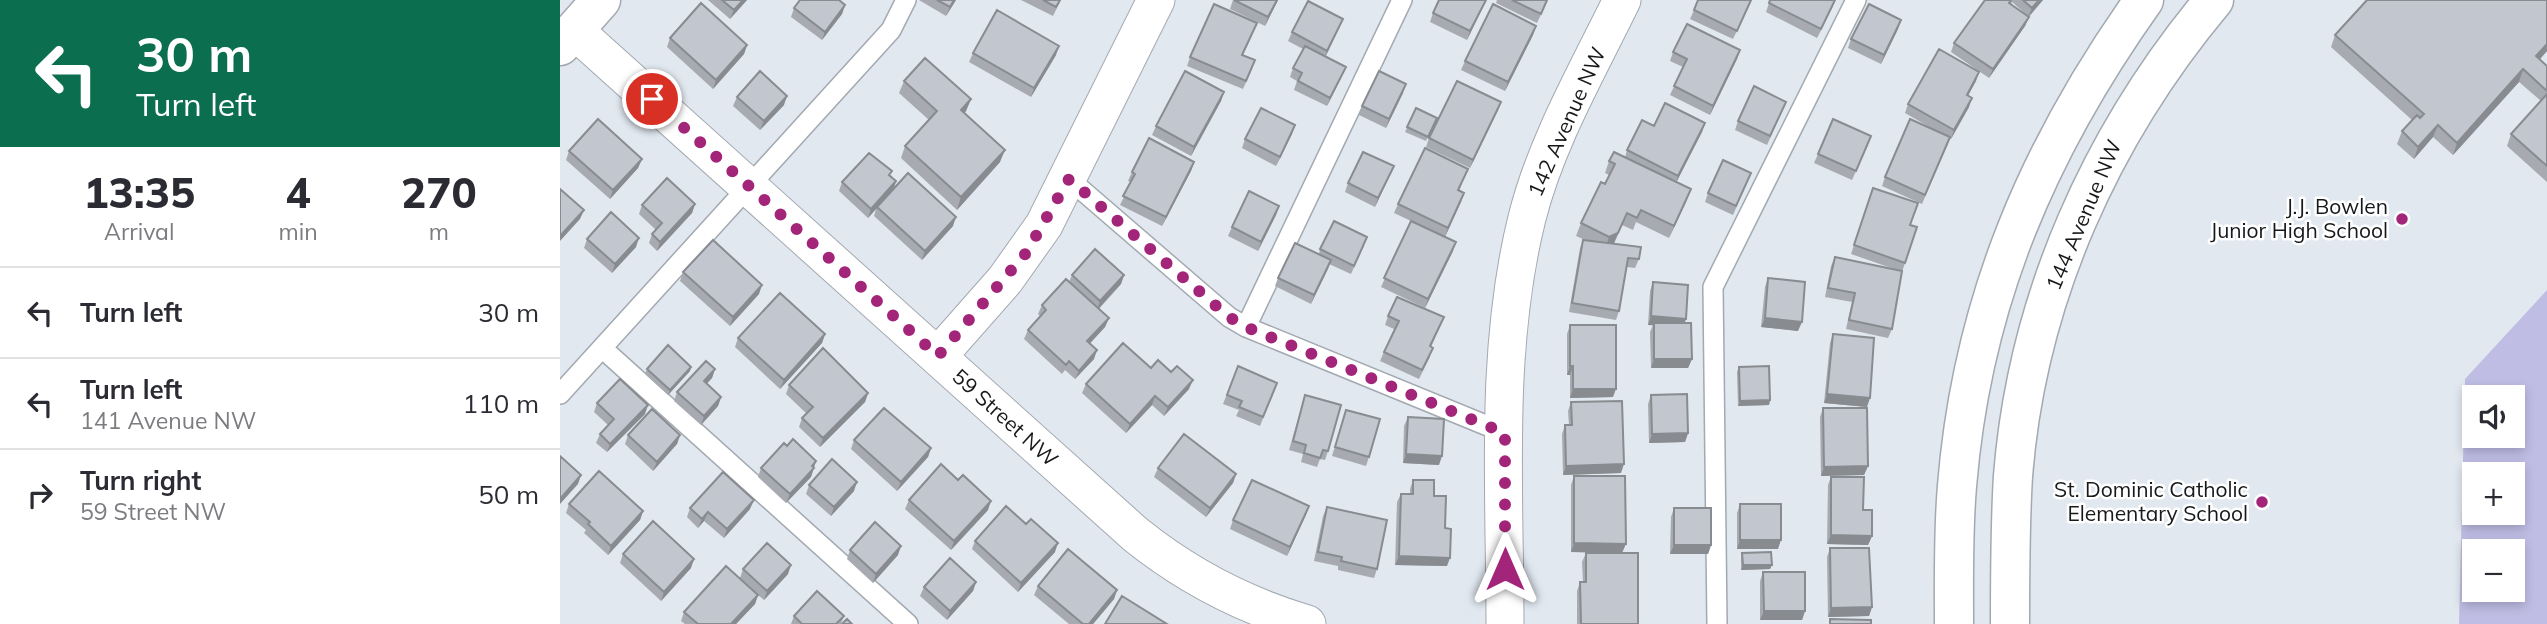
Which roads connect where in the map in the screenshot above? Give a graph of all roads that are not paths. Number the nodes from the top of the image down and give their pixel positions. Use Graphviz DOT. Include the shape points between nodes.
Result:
graph roads {
  1 [pos="601,0"];
  2 [pos="906,0"];
  3 [pos="1156,0"];
  4 [pos="1402,0"];
  5 [pos="1622,0"];
  6 [pos="1856,0"];
  7 [pos="2144,0"];
  8 [pos="2214,0"];
  9 [pos="567,38"];
  10 [pos="1069,179"];
  11 [pos="748,186"];
  12 [pos="1246,327"];
  13 [pos="601,348"];
  14 [pos="938,356"];
  15 [pos="560,394"];
  16 [pos="1505,433"];
  17 [pos="908,624"];
  18 [pos="1307,624"];
  19 [pos="1505,624"];
  20 [pos="1717,624"];
  21 [pos="1954,624"];
  22 [pos="2010,624"];
  1 -- 9 [label="street"];
  2 -- 11 [label="lane" via="891,30"];
  3 -- 10 [label="street"];
  4 -- 12 [label="lane"];
  5 -- 16 [label="street, 142 Avenue NW" via="1541,173 1527,216 1508,330"];
  6 -- 20 [label="lane" via="1713,287"];
  7 -- 21 [label="street" via="2051,146 2001,267 1983,328 1962,441"];
  8 -- 22 [label="street, 144 Avenue NW" via="2150,81 2120,132 2093,183 2051,287 2018,435"];
  9 -- 11 [label="street, 59 Street NW"];
  10 -- 12 [label="lane"];
  10 -- 14 [label="street" via="1026,253"];
  11 -- 13 [label="lane"];
  11 -- 14 [label="street, 59 Street NW"];
  12 -- 16 [label="lane"];
  13 -- 15 [label="lane"];
  13 -- 17 [label="lane"];
  14 -- 18 [label="street, 59 Street NW" via="1160,554 1234,597"];
  16 -- 19 [label="street, 142 Avenue NW"];
}
